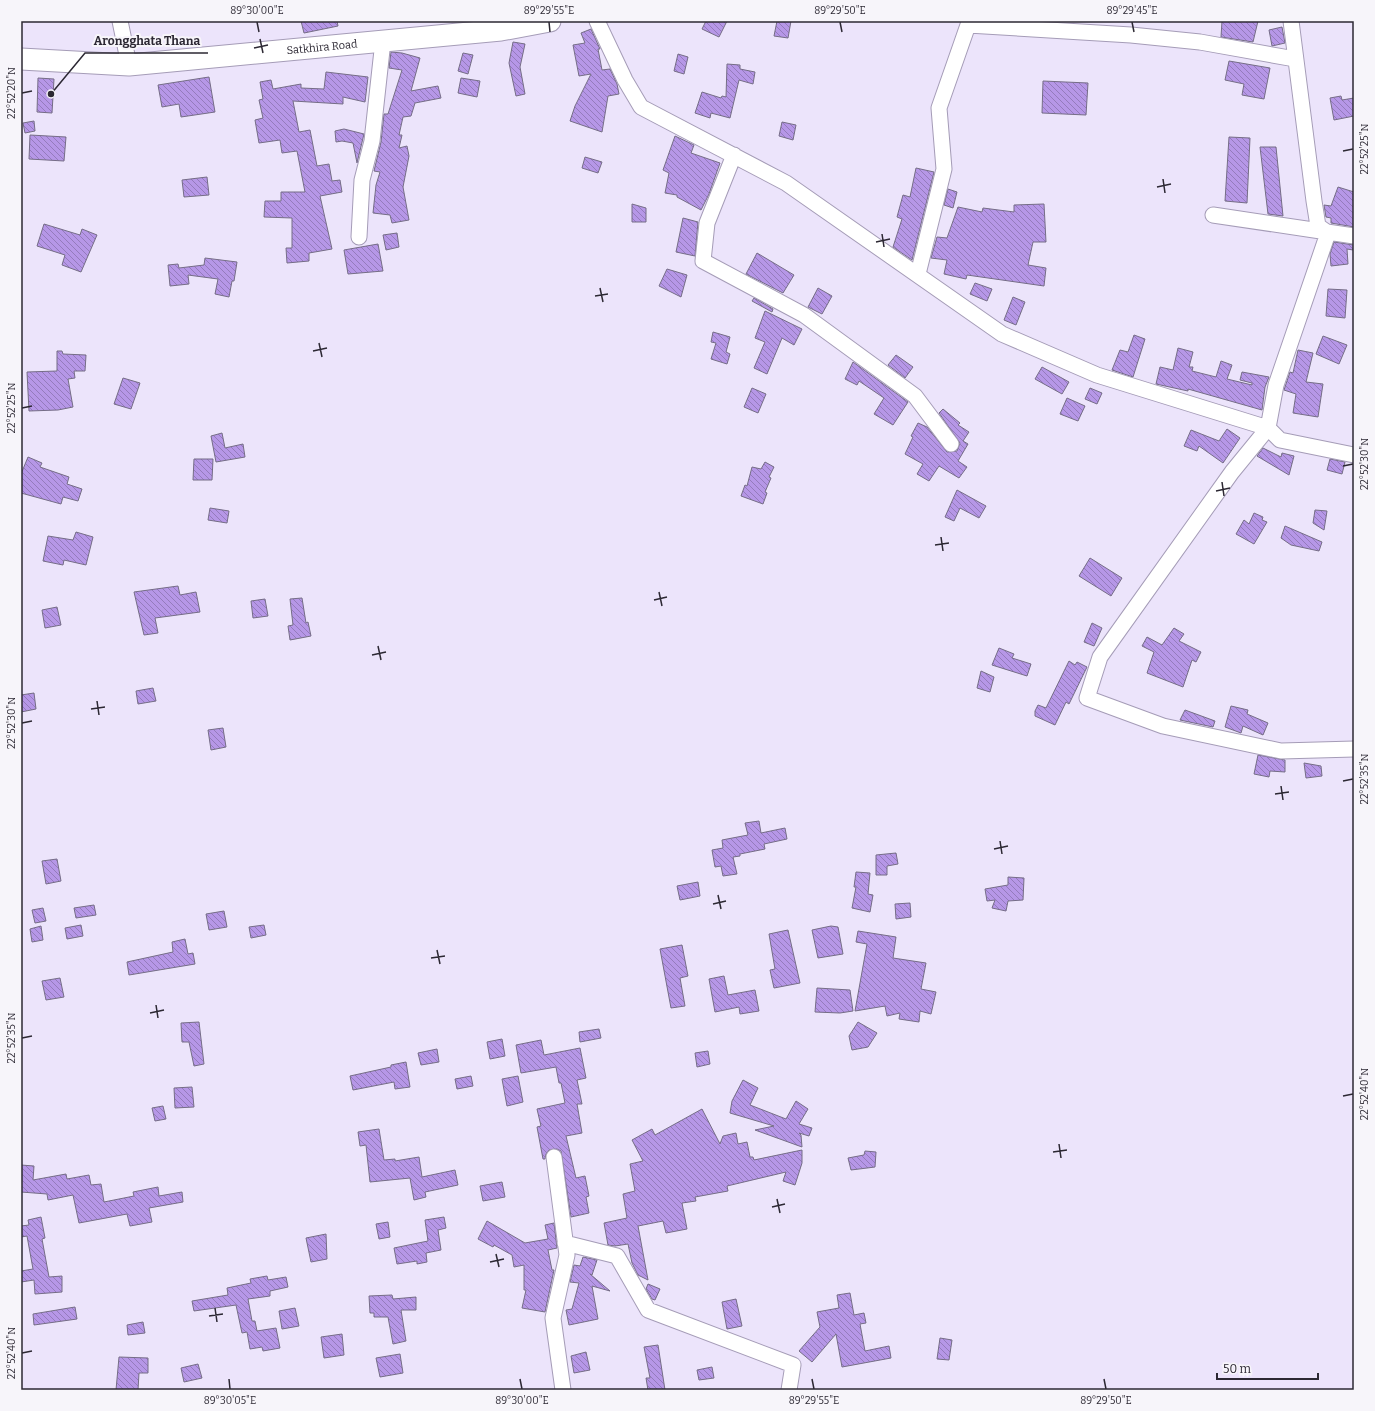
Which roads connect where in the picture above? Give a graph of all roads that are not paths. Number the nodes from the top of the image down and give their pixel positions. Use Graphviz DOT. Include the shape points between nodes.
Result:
graph roads {
  1 [pos="120,21"];
  2 [pos="550,21"];
  3 [pos="597,21"];
  4 [pos="1291,21"];
  5 [pos="383,41"];
  6 [pos="21,59"];
  7 [pos="1295,59"];
  8 [pos="129,65"];
  9 [pos="734,155"];
  10 [pos="1213,215"];
  11 [pos="1328,233"];
  12 [pos="1354,236"];
  13 [pos="359,237"];
  14 [pos="918,274"];
  15 [pos="1268,428"];
  16 [pos="951,444"];
  17 [pos="1354,455"];
  18 [pos="1354,749"];
  19 [pos="554,1157"];
  20 [pos="565,1243"];
  21 [pos="563,1390"];
  22 [pos="789,1390"];
  1 -- 8 [label="street"];
  2 -- 5 [label="main road, Satkhira Road" via="501,30"];
  3 -- 9 [label="street" via="641,107"];
  4 -- 7 [label="street"];
  5 -- 8 [label="main road, Satkhira Road"];
  5 -- 13 [label="street" via="372,141 362,180"];
  6 -- 8 [label="main road, Satkhira Road"];
  7 -- 11 [label="street" via="1318,226"];
  7 -- 14 [label="street" via="1200,42 968,25 939,108 944,168"];
  9 -- 14 [label="street" via="786,183"];
  9 -- 16 [label="street" via="707,223 703,261 804,315 915,396"];
  10 -- 11 [label="street"];
  11 -- 12 [label="street"];
  11 -- 15 [label="street" via="1276,385"];
  14 -- 15 [label="street" via="1002,334 1097,375"];
  15 -- 17 [label="street" via="1280,440"];
  15 -- 18 [label="street" via="1232,472 1100,658 1087,698 1163,726 1281,751"];
  19 -- 20 [label="street"];
  20 -- 21 [label="street" via="566,1255 553,1318"];
  20 -- 22 [label="street" via="617,1256 648,1310 793,1365"];
}
